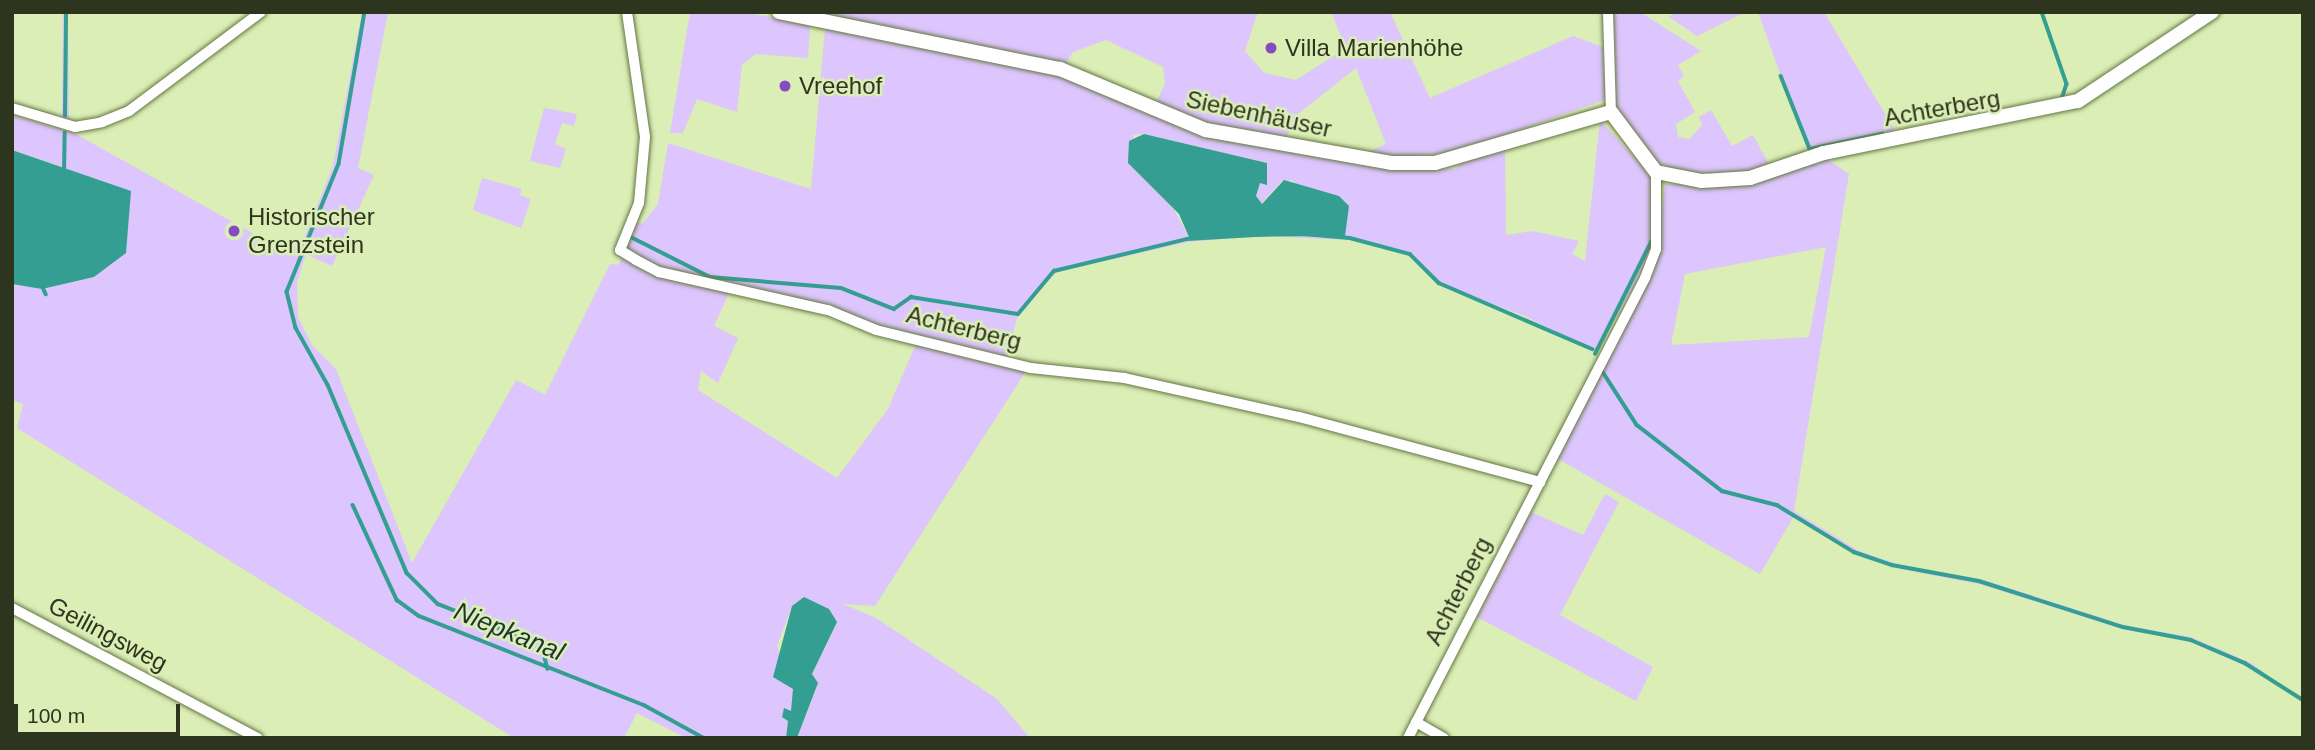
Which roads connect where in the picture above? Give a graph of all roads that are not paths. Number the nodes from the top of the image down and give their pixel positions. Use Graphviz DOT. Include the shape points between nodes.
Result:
graph roads {
  1 [pos="261,12"];
  2 [pos="626,12"];
  3 [pos="779,12"];
  4 [pos="1608,12"];
  5 [pos="2212,12"];
  6 [pos="12,108"];
  7 [pos="1611,112"];
  8 [pos="1656,172"];
  9 [pos="1540,482"];
  10 [pos="12,608"];
  11 [pos="1416,722"];
  12 [pos="258,738"];
  13 [pos="1408,738"];
  14 [pos="1444,738"];
  1 -- 6 [label="street" via="111,118 75,127"];
  2 -- 9 [label="street, Achterberg" via="645,136 639,203 620,250 659,272 1031,368 1124,378 1286,414"];
  3 -- 7 [label="street, Siebenhäuser" via="1060,69 1206,130 1391,163 1435,163"];
  4 -- 7 [label="street"];
  5 -- 8 [label="street, Achterberg" via="2078,101 2028,116 1824,153 1750,178 1702,181"];
  7 -- 8 [label="street"];
  8 -- 9 [label="street, Achterberg" via="1656,248 1645,278"];
  9 -- 11 [label="street, Achterberg"];
  10 -- 12 [label="street, Geilingsweg"];
  11 -- 13 [label="street, Achterberg"];
  11 -- 14 [label="street"];
}
